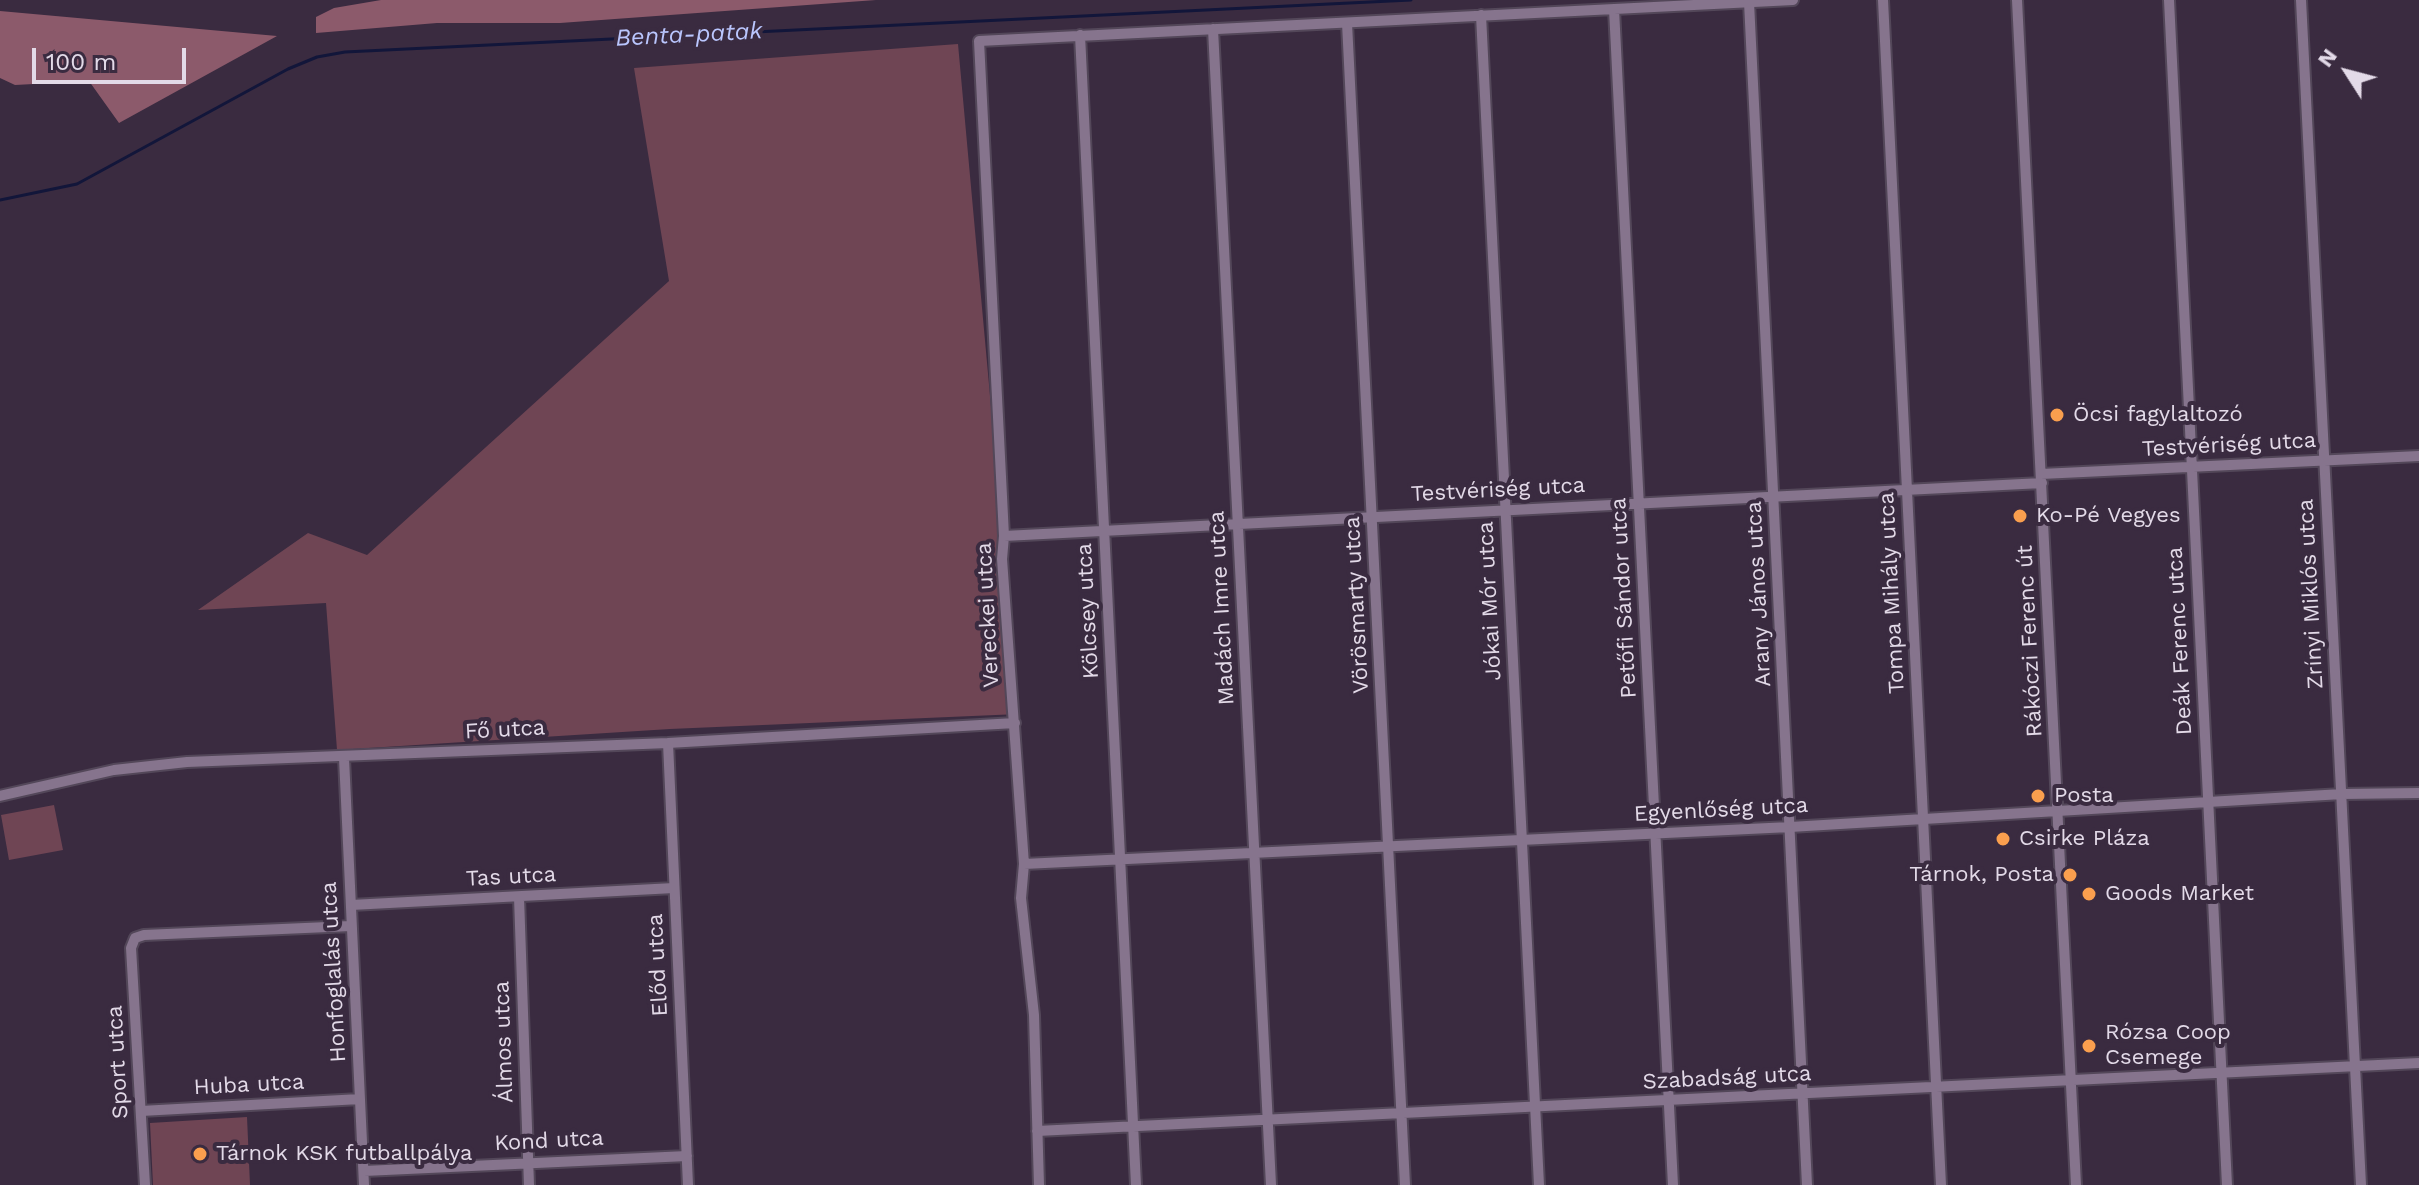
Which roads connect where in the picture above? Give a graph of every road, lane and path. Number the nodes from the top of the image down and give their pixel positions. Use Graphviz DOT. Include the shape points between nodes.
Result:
graph roads {
  1 [pos="1793,0"];
  2 [pos="1883,0"];
  3 [pos="2017,0"];
  4 [pos="2169,0"];
  5 [pos="2301,0"];
  6 [pos="1749,2"];
  7 [pos="1614,9"];
  8 [pos="1481,15"];
  9 [pos="1347,23"];
  10 [pos="1213,29"];
  11 [pos="1080,35"];
  12 [pos="2419,456"];
  13 [pos="2324,461"];
  14 [pos="2192,467"];
  15 [pos="2041,478"];
  16 [pos="1907,490"];
  17 [pos="1774,497"];
  18 [pos="1640,503"];
  19 [pos="1506,509"];
  20 [pos="1373,517"];
  21 [pos="1238,523"];
  22 [pos="1104,530"];
  23 [pos="1004,536"];
  24 [pos="1015,723"];
  25 [pos="668,743"];
  26 [pos="344,758"];
  27 [pos="2419,793"];
  28 [pos="2342,794"];
  29 [pos="0,796"];
  30 [pos="2208,803"];
  31 [pos="2059,812"];
  32 [pos="1923,819"];
  33 [pos="1790,827"];
  34 [pos="1656,833"];
  35 [pos="1522,839"];
  36 [pos="1388,846"];
  37 [pos="1255,853"];
  38 [pos="1120,861"];
  39 [pos="1024,864"];
  40 [pos="674,888"];
  41 [pos="519,897"];
  42 [pos="351,905"];
  43 [pos="351,926"];
  44 [pos="2419,1063"];
  45 [pos="2355,1065"];
  46 [pos="2221,1072"];
  47 [pos="2071,1080"];
  48 [pos="1936,1087"];
  49 [pos="1803,1094"];
  50 [pos="360,1099"];
  51 [pos="1669,1100"];
  52 [pos="1535,1106"];
  53 [pos="141,1111"];
  54 [pos="1401,1114"];
  55 [pos="1269,1120"];
  56 [pos="1133,1127"];
  57 [pos="1037,1131"];
  58 [pos="687,1156"];
  59 [pos="528,1162"];
  60 [pos="364,1171"];
  61 [pos="145,1185"];
  62 [pos="364,1185"];
  63 [pos="529,1185"];
  64 [pos="688,1185"];
  65 [pos="1039,1185"];
  66 [pos="1136,1185"];
  67 [pos="1271,1185"];
  68 [pos="1405,1185"];
  69 [pos="1539,1185"];
  70 [pos="1673,1185"];
  71 [pos="1807,1185"];
  72 [pos="1941,1185"];
  73 [pos="2076,1185"];
  74 [pos="2227,1185"];
  75 [pos="2361,1185"];
  1 -- 6 [label="street"];
  2 -- 16 [label="street, Tompa Mihály utca"];
  3 -- 15 [label="street, Rákóczi Ferenc út"];
  4 -- 14 [label="street, Deák Ferenc utca"];
  5 -- 13 [label="street, Zrínyi Miklós utca"];
  6 -- 7 [label="street"];
  6 -- 17 [label="street, Arany János utca"];
  7 -- 8 [label="street"];
  7 -- 18 [label="street, Petőfi Sándor utca"];
  8 -- 9 [label="street"];
  8 -- 19 [label="street, Jókai Mór utca"];
  9 -- 10 [label="street"];
  9 -- 20 [label="street, Vörösmarty utca"];
  10 -- 11 [label="street"];
  10 -- 21 [label="street, Madách Imre utca"];
  11 -- 22 [label="street, Kölcsey utca"];
  11 -- 23 [label="street, Vereckei utca" via="979,41"];
  12 -- 13 [label="street, Testvériség utca"];
  13 -- 14 [label="street, Testvériség utca"];
  13 -- 28 [label="street, Zrínyi Miklós utca"];
  14 -- 15 [label="street, Testvériség utca"];
  14 -- 30 [label="street, Deák Ferenc utca"];
  15 -- 16 [label="street, Testvériség utca"];
  15 -- 31 [label="street, Rákóczi Ferenc út"];
  16 -- 17 [label="street, Testvériség utca"];
  16 -- 32 [label="street, Tompa Mihály utca"];
  17 -- 18 [label="street, Testvériség utca"];
  17 -- 33 [label="street, Arany János utca"];
  18 -- 19 [label="street, Testvériség utca"];
  18 -- 34 [label="street, Petőfi Sándor utca"];
  19 -- 20 [label="street, Testvériség utca"];
  19 -- 35 [label="street, Jókai Mór utca"];
  20 -- 21 [label="street, Testvériség utca"];
  20 -- 36 [label="street, Vörösmarty utca"];
  21 -- 22 [label="street, Testvériség utca"];
  21 -- 37 [label="street, Madách Imre utca"];
  22 -- 23 [label="street, Testvériség utca"];
  22 -- 38 [label="street, Kölcsey utca"];
  23 -- 24 [label="street, Vereckei utca"];
  24 -- 25 [label="street, Fő utca"];
  24 -- 39 [label="street, Vereckei utca"];
  25 -- 26 [label="street, Fő utca"];
  25 -- 40 [label="street, Előd utca"];
  26 -- 29 [label="street, Fő utca" via="129,768"];
  26 -- 42 [label="street, Honfoglalás utca"];
  27 -- 28 [label="street, Egyenlőség utca"];
  28 -- 30 [label="street, Egyenlőség utca"];
  28 -- 45 [label="street, Zrínyi Miklós utca"];
  30 -- 31 [label="street, Egyenlőség utca"];
  30 -- 46 [label="street, Deák Ferenc utca"];
  31 -- 32 [label="street, Egyenlőség utca"];
  31 -- 47 [label="street, Rákóczi Ferenc út"];
  32 -- 33 [label="street, Egyenlőség utca"];
  32 -- 48 [label="street, Tompa Mihály utca"];
  33 -- 34 [label="street, Egyenlőség utca"];
  33 -- 49 [label="street, Arany János utca"];
  34 -- 35 [label="street, Egyenlőség utca"];
  34 -- 51 [label="street, Petőfi Sándor utca"];
  35 -- 36 [label="street, Egyenlőség utca"];
  35 -- 52 [label="street, Jókai Mór utca"];
  36 -- 37 [label="street, Egyenlőség utca"];
  36 -- 54 [label="street, Vörösmarty utca"];
  37 -- 38 [label="street, Egyenlőség utca"];
  37 -- 55 [label="street, Madách Imre utca"];
  38 -- 39 [label="street, Egyenlőség utca"];
  38 -- 56 [label="street, Kölcsey utca"];
  39 -- 57 [label="street, Vereckei utca" via="1021,887 1033,1001"];
  40 -- 41 [label="street, Tas utca"];
  40 -- 58 [label="street, Előd utca"];
  41 -- 42 [label="street, Tas utca"];
  41 -- 59 [label="street, Álmos utca"];
  42 -- 43 [label="street, Honfoglalás utca"];
  43 -- 50 [label="street, Honfoglalás utca"];
  43 -- 53 [label="street, Sport utca" via="135,938 131,948"];
  44 -- 45 [label="street, Szabadság utca"];
  45 -- 46 [label="street, Szabadság utca"];
  45 -- 75 [label="street, Zrínyi Miklós utca"];
  46 -- 47 [label="street, Szabadság utca"];
  46 -- 74 [label="street, Deák Ferenc utca"];
  47 -- 48 [label="street, Szabadság utca"];
  47 -- 73 [label="street, Rákóczi Ferenc út"];
  48 -- 49 [label="street, Szabadság utca"];
  48 -- 72 [label="street, Tompa Mihály utca"];
  49 -- 51 [label="street, Szabadság utca"];
  49 -- 71 [label="street, Arany János utca"];
  50 -- 53 [label="street, Huba utca"];
  50 -- 60 [label="street, Honfoglalás utca"];
  51 -- 52 [label="street, Szabadság utca"];
  51 -- 70 [label="street, Petőfi Sándor utca"];
  52 -- 54 [label="street, Szabadság utca"];
  52 -- 69 [label="street, Jókai Mór utca"];
  53 -- 61 [label="street, Sport utca"];
  54 -- 55 [label="street, Szabadság utca"];
  54 -- 68 [label="street, Vörösmarty utca"];
  55 -- 56 [label="street, Szabadság utca"];
  55 -- 67 [label="street, Madách Imre utca"];
  56 -- 57 [label="street, Szabadság utca"];
  56 -- 66 [label="street, Kölcsey utca"];
  57 -- 65 [label="street, Vereckei utca"];
  58 -- 59 [label="street, Kond utca"];
  58 -- 64 [label="street, Előd utca"];
  59 -- 60 [label="street, Kond utca"];
  59 -- 63 [label="street, Álmos utca"];
  60 -- 62 [label="street, Honfoglalás utca"];
}
